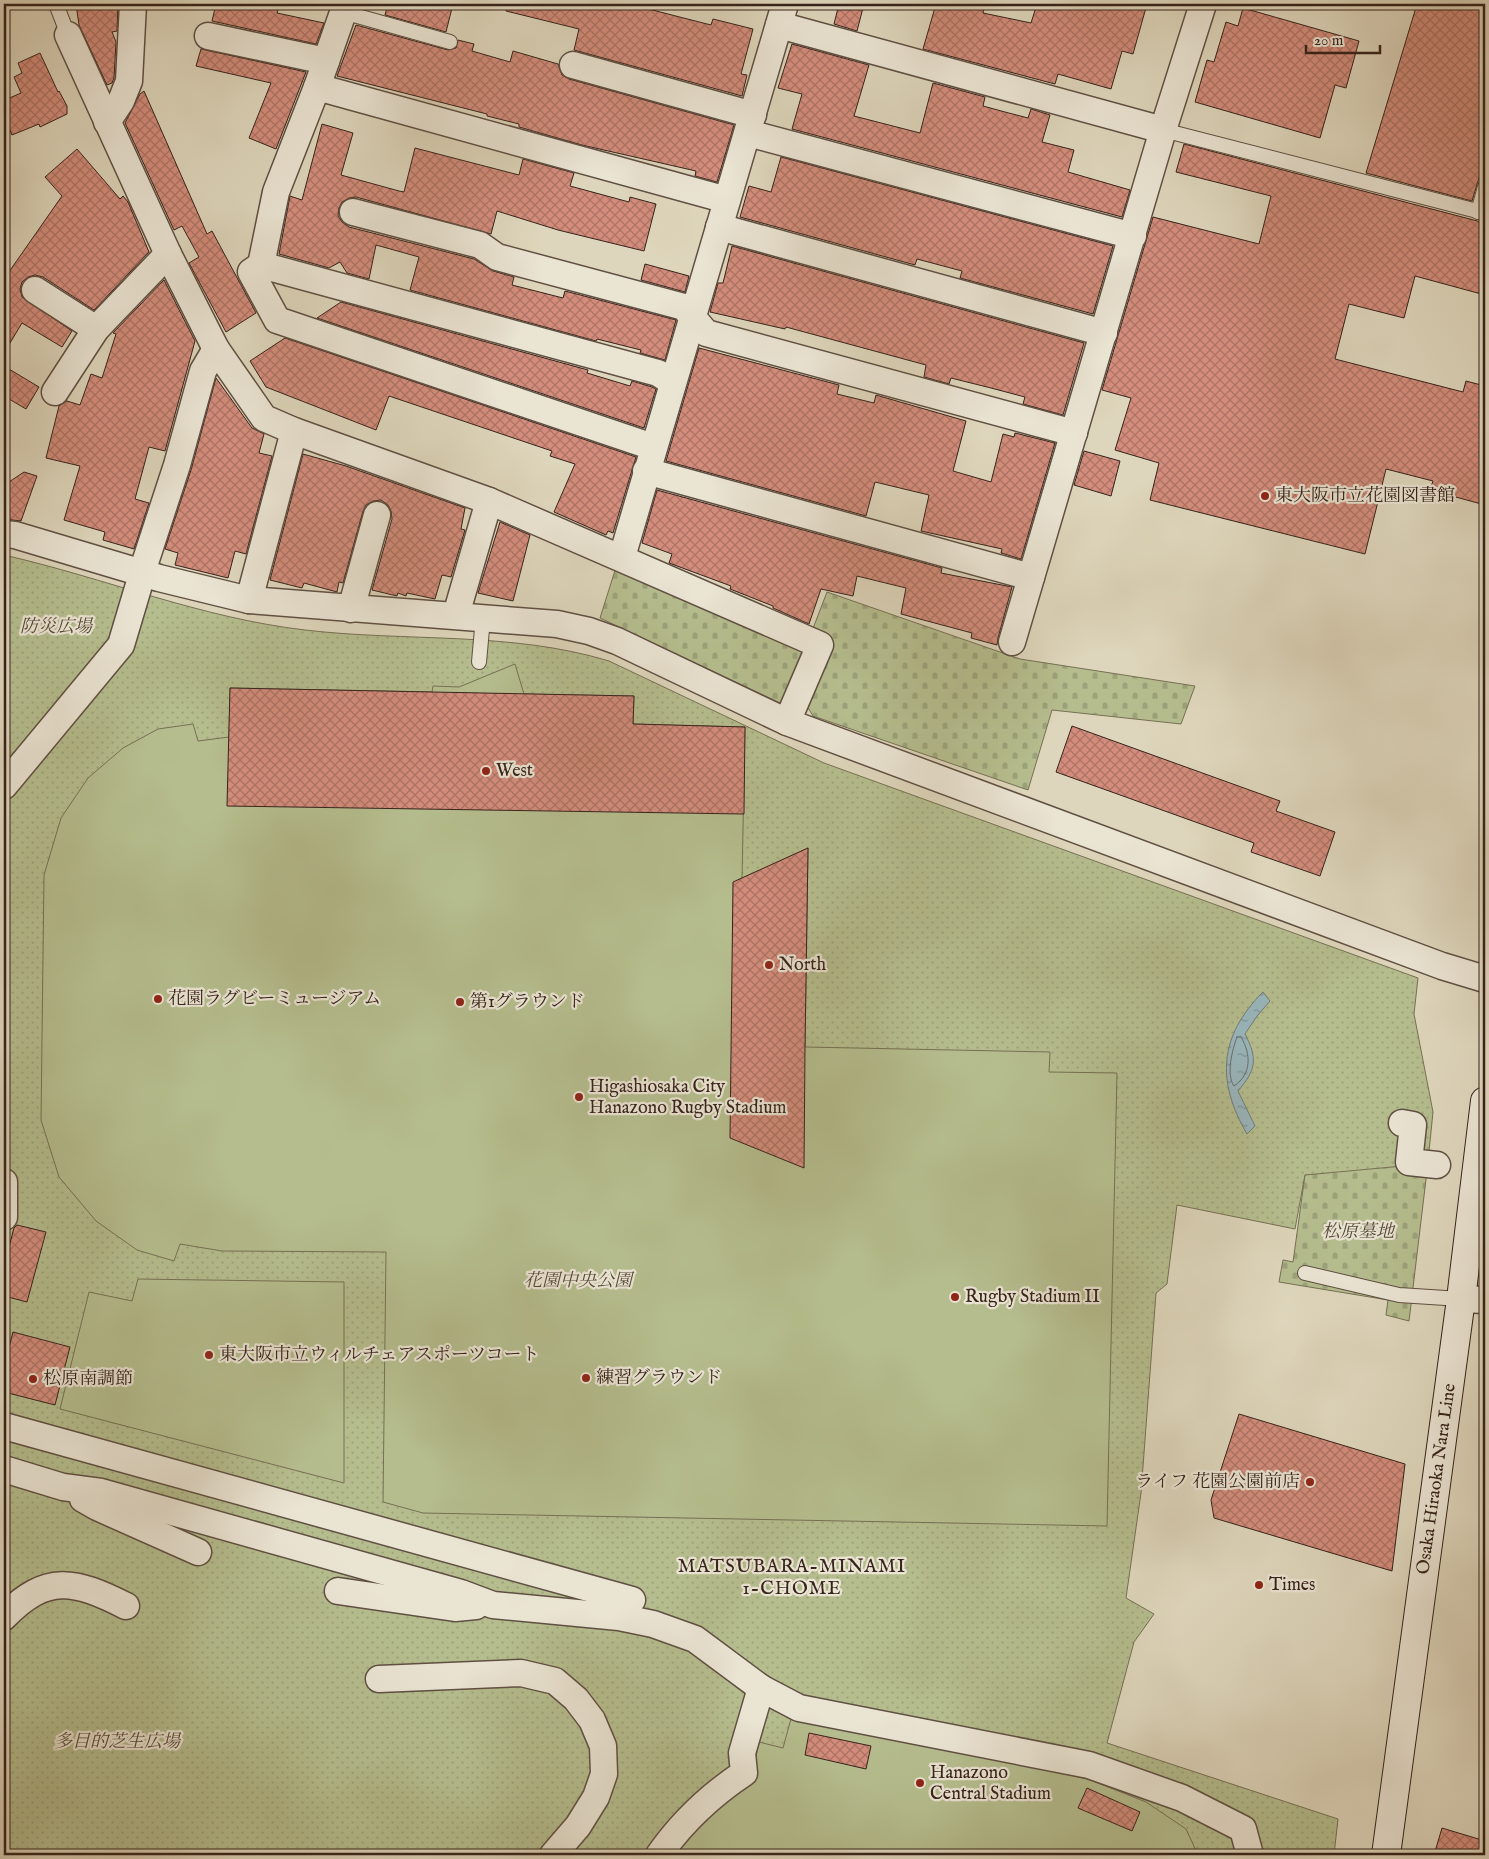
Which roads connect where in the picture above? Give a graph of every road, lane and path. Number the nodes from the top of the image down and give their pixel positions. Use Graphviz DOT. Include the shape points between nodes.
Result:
graph roads {
  1 [pos="56,4"];
  2 [pos="133,4"];
  3 [pos="1203,4"];
  4 [pos="344,8"];
  5 [pos="782,14"];
  6 [pos="68,35"];
  7 [pos="208,36"];
  8 [pos="450,42"];
  9 [pos="326,61"];
  10 [pos="573,65"];
  11 [pos="317,87"];
  12 [pos="107,122"];
  13 [pos="750,124"];
  14 [pos="1163,130"];
  15 [pos="1485,187"];
  16 [pos="727,200"];
  17 [pos="353,212"];
  18 [pos="1482,212"];
  19 [pos="719,227"];
  20 [pos="1132,236"];
  21 [pos="168,254"];
  22 [pos="261,265"];
  23 [pos="34,290"];
  24 [pos="691,318"];
  25 [pos="96,329"];
  26 [pos="1104,334"];
  27 [pos="216,349"];
  28 [pos="672,382"];
  29 [pos="55,392"];
  30 [pos="294,431"];
  31 [pos="1074,433"];
  32 [pos="649,459"];
  33 [pos="489,500"];
  34 [pos="377,515"];
  35 [pos="4,534"];
  36 [pos="622,556"];
  37 [pos="1031,577"];
  38 [pos="140,580"];
  39 [pos="249,600"];
  40 [pos="351,609"];
  41 [pos="456,615"];
  42 [pos="483,618"];
  43 [pos="1012,642"];
  44 [pos="479,662"];
  45 [pos="787,722"];
  46 [pos="4,786"];
  47 [pos="1485,979"];
  48 [pos="1485,1102"];
  49 [pos="1402,1124"];
  50 [pos="1437,1165"];
  51 [pos="4,1182"];
  52 [pos="4,1217"];
  53 [pos="1305,1273"];
  54 [pos="1473,1300"];
  55 [pos="4,1426"];
  56 [pos="4,1469"];
  57 [pos="63,1486"];
  58 [pos="198,1552"];
  59 [pos="338,1591"];
  60 [pos="632,1600"];
  61 [pos="493,1605"];
  62 [pos="126,1606"];
  63 [pos="4,1617"];
  64 [pos="379,1679"];
  65 [pos="761,1688"];
  66 [pos="553,1855"];
  67 [pos="659,1855"];
  68 [pos="1250,1855"];
  69 [pos="1386,1855"];
  1 -- 6 [label="lane"];
  2 -- 12 [label="street" via="129,81 121,102"];
  3 -- 14 [label="street"];
  4 -- 8 [label="lane"];
  4 -- 9 [label="street"];
  5 -- 13 [label="street"];
  5 -- 14 [label="street"];
  6 -- 12 [label="street"];
  7 -- 9 [label="street"];
  9 -- 11 [label="street"];
  10 -- 13 [label="street"];
  11 -- 16 [label="street"];
  11 -- 22 [label="street" via="276,192"];
  12 -- 21 [label="street"];
  13 -- 16 [label="street"];
  13 -- 20 [label="street"];
  14 -- 18 [label="lane"];
  14 -- 20 [label="street"];
  15 -- 18 [label="lane"];
  16 -- 19 [label="street"];
  17 -- 24 [label="street" via="480,244 497,257 684,308"];
  19 -- 24 [label="street"];
  19 -- 26 [label="street"];
  20 -- 26 [label="street"];
  21 -- 25 [label="street"];
  21 -- 27 [label="street"];
  22 -- 28 [label="street" via="658,373"];
  22 -- 32 [label="street" via="250,272 277,320"];
  23 -- 25 [label="street"];
  24 -- 28 [label="street"];
  24 -- 31 [label="street" via="706,333"];
  25 -- 29 [label="street"];
  26 -- 31 [label="street"];
  27 -- 30 [label="street" via="264,418"];
  27 -- 38 [label="street" via="203,372"];
  28 -- 32 [label="street"];
  30 -- 33 [label="street"];
  30 -- 39 [label="street"];
  31 -- 37 [label="street"];
  32 -- 36 [label="street"];
  32 -- 37 [label="street"];
  33 -- 36 [label="street"];
  33 -- 41 [label="street"];
  34 -- 40 [label="street"];
  35 -- 38 [label="street" via="15,535"];
  36 -- 45 [label="street" via="820,645"];
  37 -- 43 [label="street"];
  38 -- 39 [label="street"];
  38 -- 46 [label="street" via="120,644"];
  39 -- 40 [label="street"];
  40 -- 41 [label="street"];
  41 -- 42 [label="street"];
  42 -- 44 [label="lane"];
  42 -- 45 [label="street" via="557,624 589,631 617,641"];
  45 -- 47 [label="street"];
  48 -- 54 [label="main road, Osaka Hiraoka Nara Line"];
  49 -- 50 [label="street" via="1413,1125 1410,1162"];
  51 -- 52 [label="street"];
  53 -- 54 [label="lane" via="1399,1294"];
  54 -- 69 [label="main road, Osaka Hiraoka Nara Line"];
  55 -- 60 [label="street"];
  56 -- 57 [label="street"];
  57 -- 58 [label="street" via="96,1507"];
  57 -- 61 [label="street" via="101,1492"];
  59 -- 61 [label="street" via="455,1608"];
  61 -- 65 [label="street" via="619,1617 653,1624 695,1639"];
  62 -- 63 [label="street" via="97,1592 69,1584 42,1588 21,1600"];
  64 -- 66 [label="street" via="521,1673 555,1681 576,1699 592,1720 603,1746 604,1774 596,1797 578,1826"];
  65 -- 67 [label="street" via="742,1753 744,1773 696,1811"];
  65 -- 68 [label="street" via="799,1708 1089,1766 1182,1798 1243,1829"];
}
